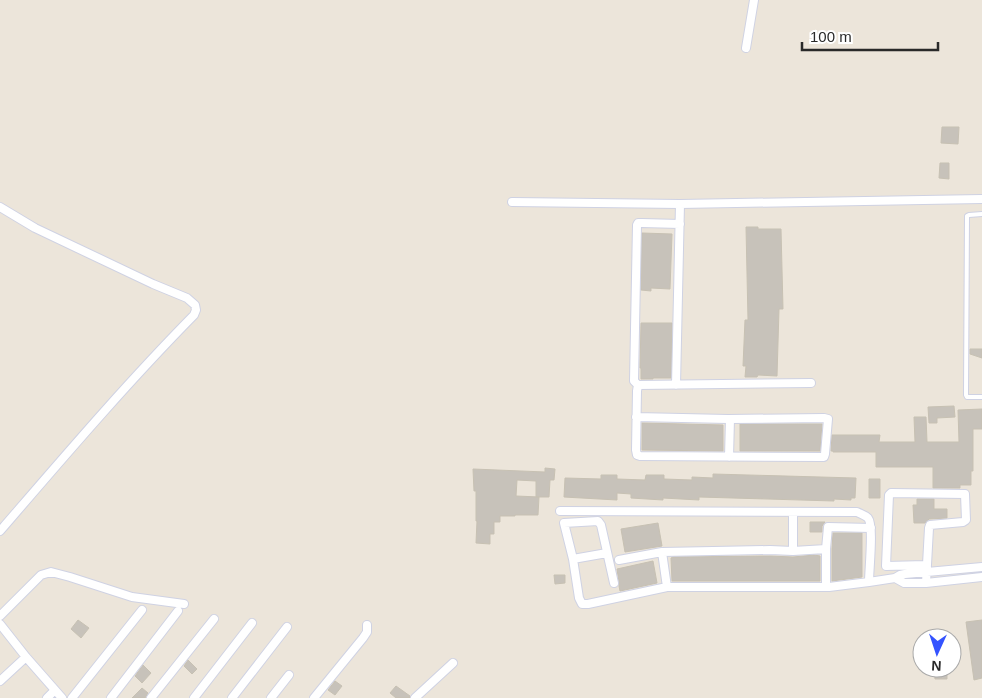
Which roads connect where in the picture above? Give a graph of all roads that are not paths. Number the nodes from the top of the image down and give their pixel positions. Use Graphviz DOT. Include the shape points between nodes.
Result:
graph roads {
  1 [pos="754,0"];
  2 [pos="746,48"];
  3 [pos="982,200"];
  4 [pos="512,202"];
  5 [pos="680,204"];
  6 [pos="0,207"];
  7 [pos="982,214"];
  8 [pos="680,224"];
  9 [pos="811,383"];
  10 [pos="676,384"];
  11 [pos="638,385"];
  12 [pos="982,397"];
  13 [pos="636,417"];
  14 [pos="730,419"];
  15 [pos="729,457"];
  16 [pos="560,510"];
  17 [pos="597,511"];
  18 [pos="792,512"];
  19 [pos="598,521"];
  20 [pos="871,528"];
  21 [pos="0,531"];
  22 [pos="826,549"];
  23 [pos="793,551"];
  24 [pos="662,552"];
  25 [pos="607,553"];
  26 [pos="572,559"];
  27 [pos="619,560"];
  28 [pos="982,567"];
  29 [pos="926,569"];
  30 [pos="982,576"];
  31 [pos="895,578"];
  32 [pos="869,582"];
  33 [pos="614,583"];
  34 [pos="926,583"];
  35 [pos="668,587"];
  36 [pos="826,587"];
  37 [pos="184,604"];
  38 [pos="142,610"];
  39 [pos="178,612"];
  40 [pos="0,616"];
  41 [pos="214,619"];
  42 [pos="252,623"];
  43 [pos="367,625"];
  44 [pos="1,627"];
  45 [pos="287,627"];
  46 [pos="26,657"];
  47 [pos="453,663"];
  48 [pos="288,675"];
  49 [pos="0,681"];
  50 [pos="55,690"];
  51 [pos="47,698"];
  52 [pos="62,698"];
  53 [pos="72,698"];
  54 [pos="111,698"];
  55 [pos="151,698"];
  56 [pos="194,698"];
  57 [pos="232,698"];
  58 [pos="270,698"];
  59 [pos="314,698"];
  60 [pos="415,698"];
  1 -- 2 [label="street"];
  3 -- 5 [label="street"];
  4 -- 5 [label="street"];
  5 -- 8 [label="street"];
  6 -- 21 [label="street" via="35,228 187,298 196,310"];
  7 -- 12 [label="lane" via="967,216 966,395"];
  8 -- 10 [label="street"];
  8 -- 11 [label="street" via="642,222 637,225 634,381"];
  9 -- 10 [label="street"];
  10 -- 11 [label="street"];
  11 -- 13 [label="street"];
  13 -- 14 [label="street"];
  13 -- 15 [label="street" via="637,455"];
  14 -- 15 [label="street"];
  14 -- 15 [label="street" via="828,419 824,457"];
  16 -- 17 [label="street"];
  17 -- 18 [label="street"];
  17 -- 19 [label="street"];
  18 -- 20 [label="street" via="857,512 867,516"];
  18 -- 23 [label="street"];
  19 -- 25 [label="street"];
  19 -- 26 [label="street" via="564,523"];
  20 -- 22 [label="street" via="828,528"];
  20 -- 32 [label="street"];
  22 -- 23 [label="street"];
  22 -- 36 [label="street"];
  23 -- 24 [label="street"];
  24 -- 27 [label="street"];
  24 -- 35 [label="street"];
  25 -- 26 [label="street"];
  25 -- 33 [label="street"];
  26 -- 35 [label="street" via="582,604"];
  28 -- 29 [label="street"];
  29 -- 29 [label="street" via="930,525 966,520 965,494 889,495 886,566"];
  29 -- 31 [label="street"];
  29 -- 34 [label="street"];
  30 -- 34 [label="street"];
  31 -- 32 [label="street"];
  31 -- 34 [label="street" via="904,583"];
  32 -- 36 [label="street"];
  35 -- 36 [label="street"];
  37 -- 40 [label="street" via="132,597 51,572 41,575"];
  38 -- 53 [label="street"];
  39 -- 54 [label="street"];
  41 -- 55 [label="street"];
  42 -- 56 [label="street"];
  43 -- 59 [label="street" via="364,638"];
  44 -- 46 [label="street"];
  45 -- 57 [label="street"];
  46 -- 49 [label="street"];
  46 -- 50 [label="street"];
  47 -- 60 [label="street"];
  48 -- 58 [label="street"];
  50 -- 51 [label="street"];
  50 -- 52 [label="street"];
}
